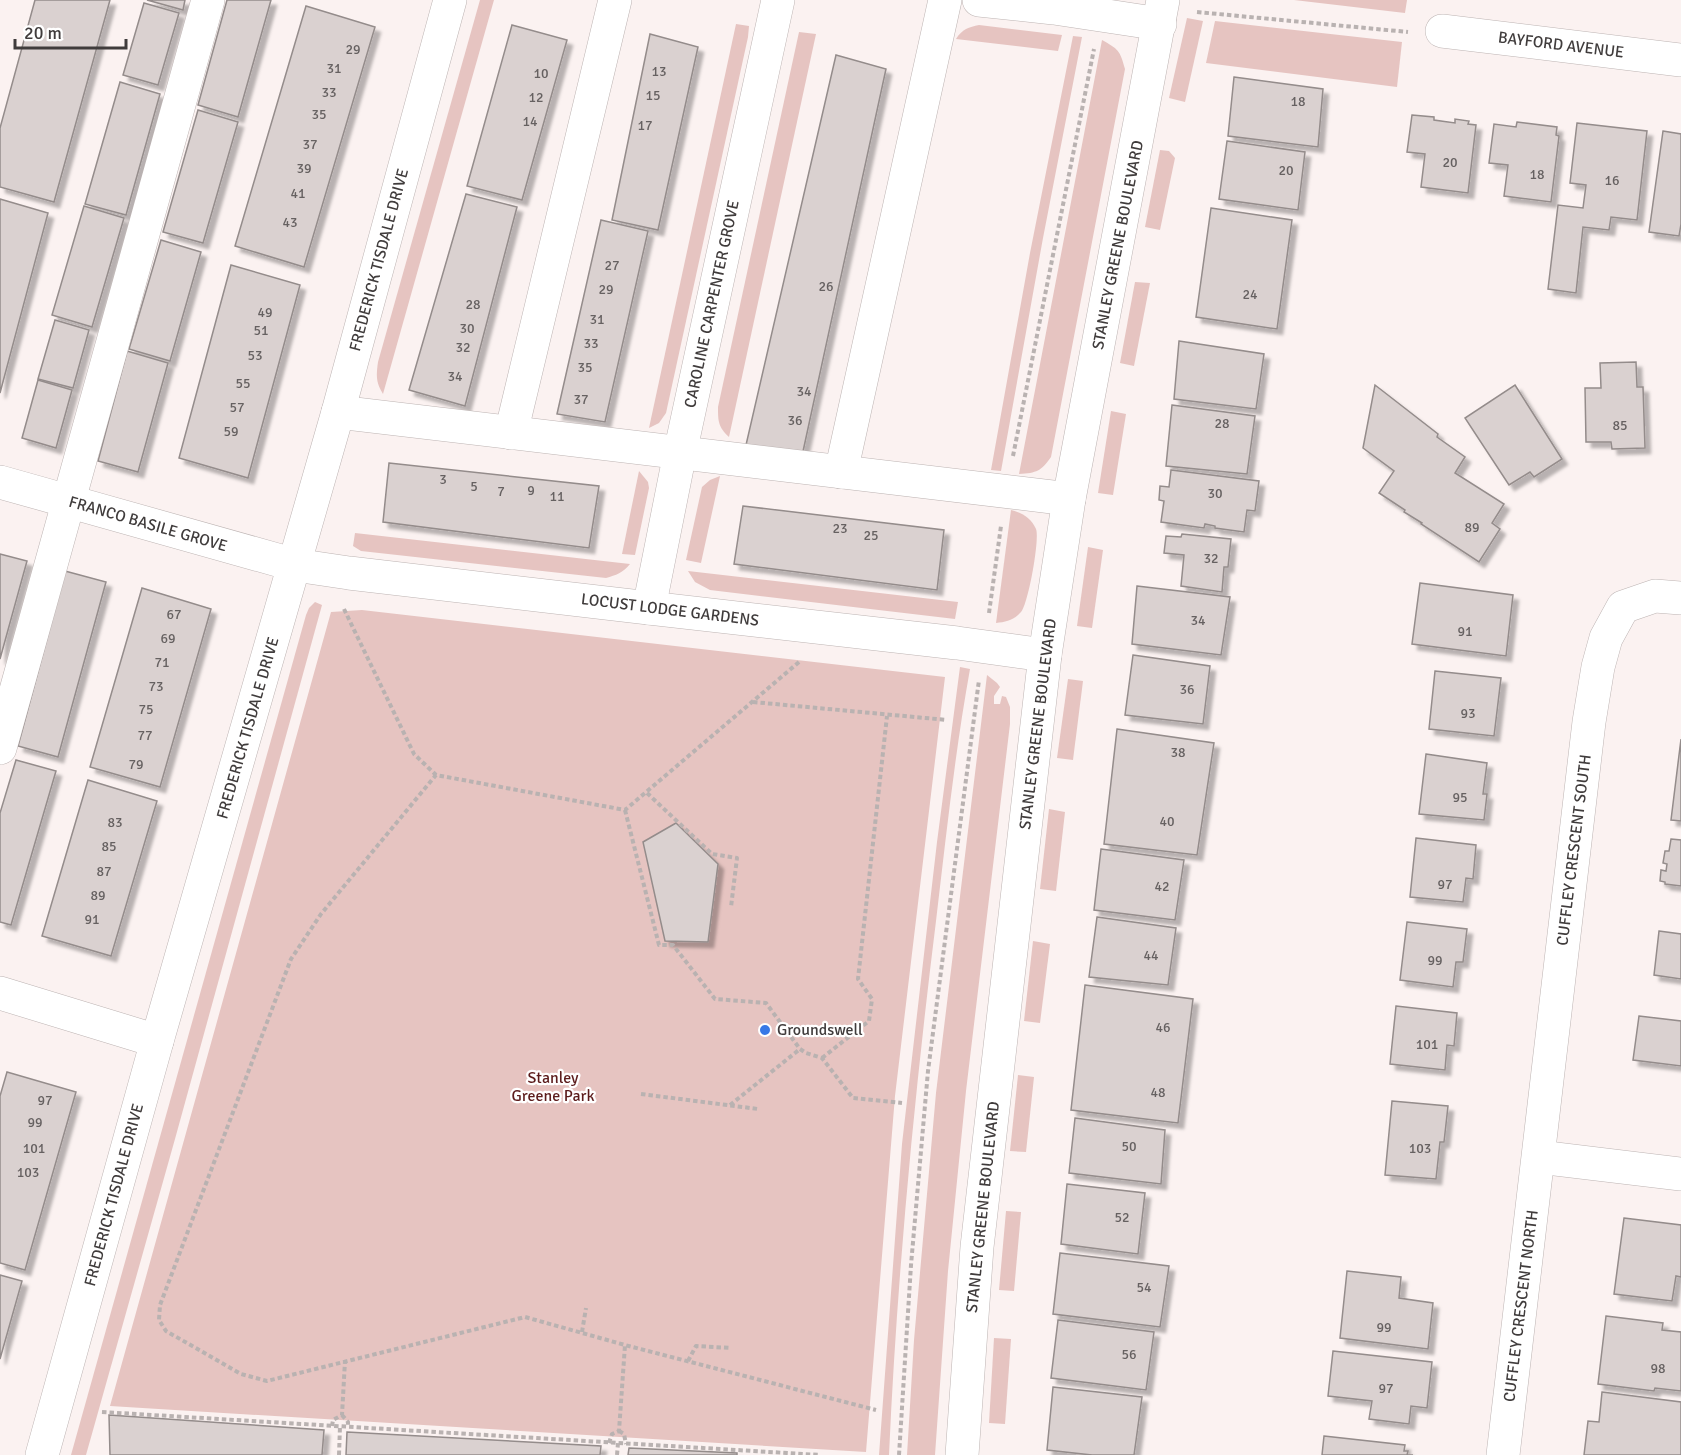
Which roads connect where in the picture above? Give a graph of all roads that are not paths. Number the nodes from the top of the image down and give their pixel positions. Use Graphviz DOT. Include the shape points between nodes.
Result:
graph roads {
  1 [pos="208,0"];
  2 [pos="450,0"];
  3 [pos="615,0"];
  4 [pos="778,0"];
  5 [pos="945,0"];
  6 [pos="979,0"];
  7 [pos="1162,10"];
  8 [pos="1442,31"];
  9 [pos="1681,60"];
  10 [pos="338,412"];
  11 [pos="511,433"];
  12 [pos="680,453"];
  13 [pos="841,472"];
  14 [pos="0,482"];
  15 [pos="1069,500"];
  16 [pos="69,502"];
  17 [pos="295,565"];
  18 [pos="1681,598"];
  19 [pos="649,608"];
  20 [pos="1045,655"];
  21 [pos="0,748"];
  22 [pos="0,993"];
  23 [pos="157,1041"];
  24 [pos="1539,1157"];
  25 [pos="1681,1174"];
  26 [pos="42,1455"];
  27 [pos="962,1455"];
  28 [pos="1503,1455"];
  1 -- 16 [label="street"];
  2 -- 10 [label="street, FREDERICK TISDALE DRIVE"];
  3 -- 11 [label="street"];
  4 -- 12 [label="street, CAROLINE CARPENTER GROVE"];
  5 -- 13 [label="street"];
  6 -- 7 [label="street" via="1063,9"];
  7 -- 15 [label="street, STANLEY GREENE BOULEVARD"];
  8 -- 9 [label="street, BAYFORD AVENUE"];
  10 -- 11 [label="street"];
  10 -- 17 [label="street, FREDERICK TISDALE DRIVE"];
  11 -- 12 [label="street"];
  12 -- 13 [label="street"];
  12 -- 19 [label="street, CAROLINE CARPENTER GROVE"];
  13 -- 15 [label="street"];
  14 -- 16 [label="street, FRANCO BASILE GROVE"];
  15 -- 20 [label="street, STANLEY GREENE BOULEVARD"];
  16 -- 17 [label="street, FRANCO BASILE GROVE"];
  16 -- 21 [label="street"];
  17 -- 19 [label="street, LOCUST LODGE GARDENS"];
  17 -- 23 [label="street, FREDERICK TISDALE DRIVE"];
  18 -- 24 [label="street, CUFFLEY CRESCENT SOUTH" via="1655,596 1623,607 1606,638 1598,667"];
  19 -- 20 [label="street, LOCUST LODGE GARDENS"];
  20 -- 27 [label="street, STANLEY GREENE BOULEVARD" via="977,1247"];
  22 -- 23 [label="street"];
  23 -- 26 [label="street, FREDERICK TISDALE DRIVE"];
  24 -- 25 [label="street"];
  24 -- 28 [label="street, CUFFLEY CRESCENT NORTH"];
}
